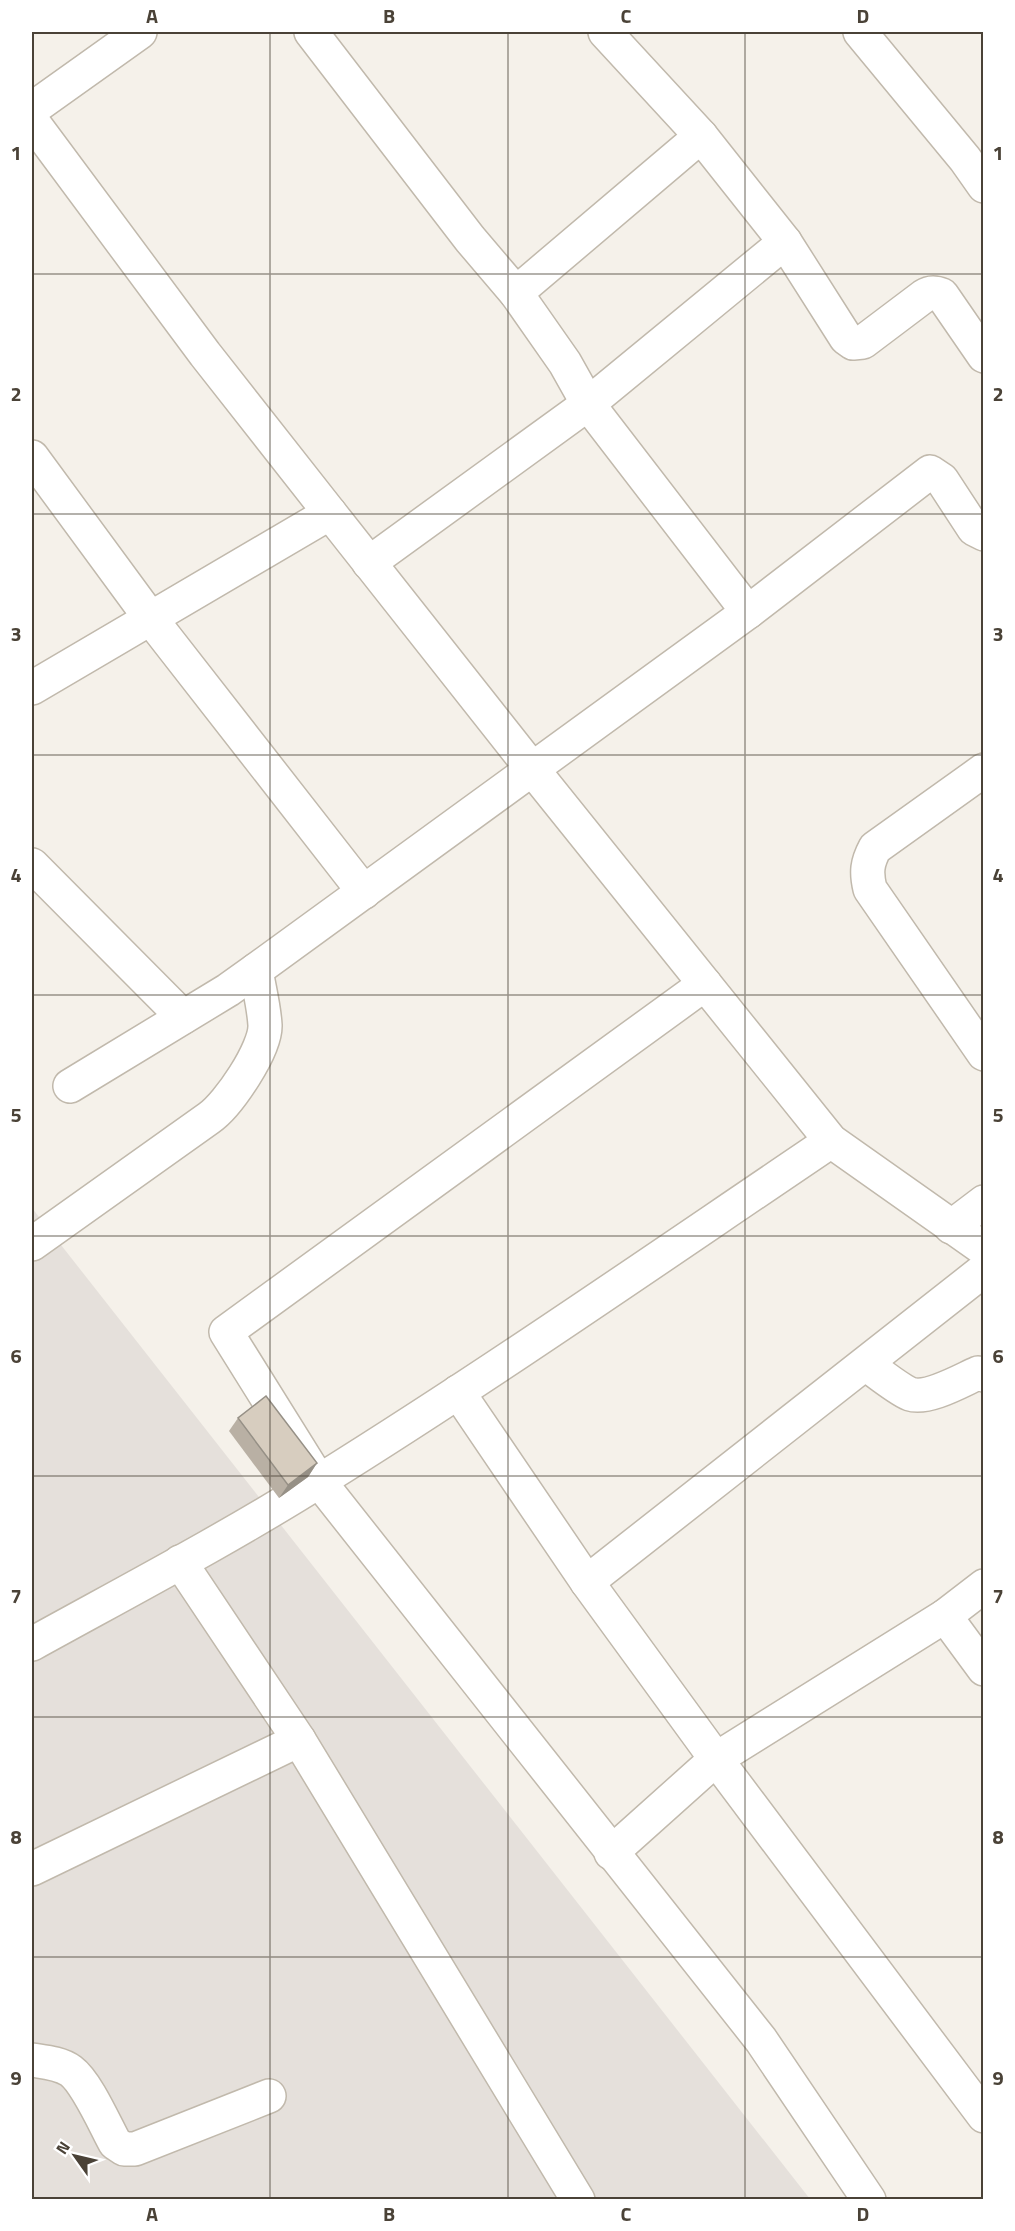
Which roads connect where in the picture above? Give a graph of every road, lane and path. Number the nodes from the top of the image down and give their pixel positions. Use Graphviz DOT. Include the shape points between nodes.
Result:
graph roads {
  1 [pos="140,32"];
  2 [pos="311,32"];
  3 [pos="605,32"];
  4 [pos="860,32"];
  5 [pos="32,109"];
  6 [pos="32,121"];
  7 [pos="701,136"];
  8 [pos="984,186"];
  9 [pos="785,242"];
  10 [pos="516,293"];
  11 [pos="984,356"];
  12 [pos="588,404"];
  13 [pos="32,457"];
  14 [pos="330,513"];
  15 [pos="984,534"];
  16 [pos="369,563"];
  17 [pos="748,612"];
  18 [pos="151,619"];
  19 [pos="32,688"];
  20 [pos="533,770"];
  21 [pos="984,770"];
  22 [pos="32,865"];
  23 [pos="364,892"];
  24 [pos="256,970"];
  25 [pos="705,984"];
  26 [pos="183,1017"];
  27 [pos="984,1054"];
  28 [pos="70,1086"];
  29 [pos="831,1141"];
  30 [pos="984,1202"];
  31 [pos="951,1227"];
  32 [pos="32,1244"];
  33 [pos="984,1249"];
  34 [pos="984,1270"];
  35 [pos="866,1364"];
  36 [pos="984,1375"];
  37 [pos="458,1392"];
  38 [pos="319,1482"];
  39 [pos="180,1562"];
  40 [pos="587,1582"];
  41 [pos="984,1586"];
  42 [pos="945,1616"];
  43 [pos="32,1644"];
  44 [pos="984,1669"];
  45 [pos="299,1740"];
  46 [pos="716,1759"];
  47 [pos="611,1853"];
  48 [pos="32,1869"];
  49 [pos="32,2060"];
  50 [pos="269,2096"];
  51 [pos="984,2116"];
  52 [pos="578,2199"];
  53 [pos="869,2199"];
  1 -- 5 [label="street"];
  2 -- 10 [label="street"];
  3 -- 7 [label="street"];
  4 -- 8 [label="street"];
  6 -- 14 [label="street" via="205,354"];
  7 -- 9 [label="street"];
  7 -- 10 [label="street"];
  9 -- 11 [label="street" via="846,338 853,343 870,338 924,296 936,292"];
  9 -- 12 [label="street"];
  10 -- 12 [label="street" via="565,363"];
  12 -- 16 [label="street"];
  12 -- 17 [label="street"];
  13 -- 18 [label="street"];
  14 -- 16 [label="street"];
  14 -- 18 [label="street"];
  15 -- 17 [label="street" via="974,529 942,480 930,472"];
  16 -- 20 [label="street"];
  17 -- 20 [label="street"];
  18 -- 19 [label="street"];
  18 -- 23 [label="street"];
  20 -- 23 [label="street"];
  20 -- 25 [label="street"];
  21 -- 27 [label="street" via="875,849 868,862 867,876 870,889"];
  22 -- 26 [label="street"];
  23 -- 24 [label="street"];
  24 -- 26 [label="street"];
  24 -- 32 [label="street" via="265,1026 263,1037 226,1102"];
  25 -- 29 [label="street"];
  25 -- 38 [label="street" via="226,1332"];
  26 -- 28 [label="street"];
  29 -- 31 [label="street"];
  29 -- 37 [label="street"];
  30 -- 31 [label="street"];
  31 -- 33 [label="street"];
  34 -- 35 [label="street"];
  35 -- 36 [label="street" via="910,1394 933,1392 978,1373"];
  35 -- 40 [label="street"];
  37 -- 38 [label="street"];
  37 -- 40 [label="street"];
  38 -- 39 [label="street"];
  38 -- 47 [label="street"];
  39 -- 43 [label="street"];
  39 -- 45 [label="street"];
  40 -- 46 [label="street"];
  41 -- 42 [label="street"];
  42 -- 44 [label="street"];
  42 -- 46 [label="street"];
  45 -- 48 [label="street"];
  45 -- 52 [label="street"];
  46 -- 47 [label="street"];
  46 -- 51 [label="street"];
  47 -- 53 [label="street" via="761,2040"];
  49 -- 50 [label="street" via="72,2072 82,2082 115,2143 124,2149 135,2149"];
}
